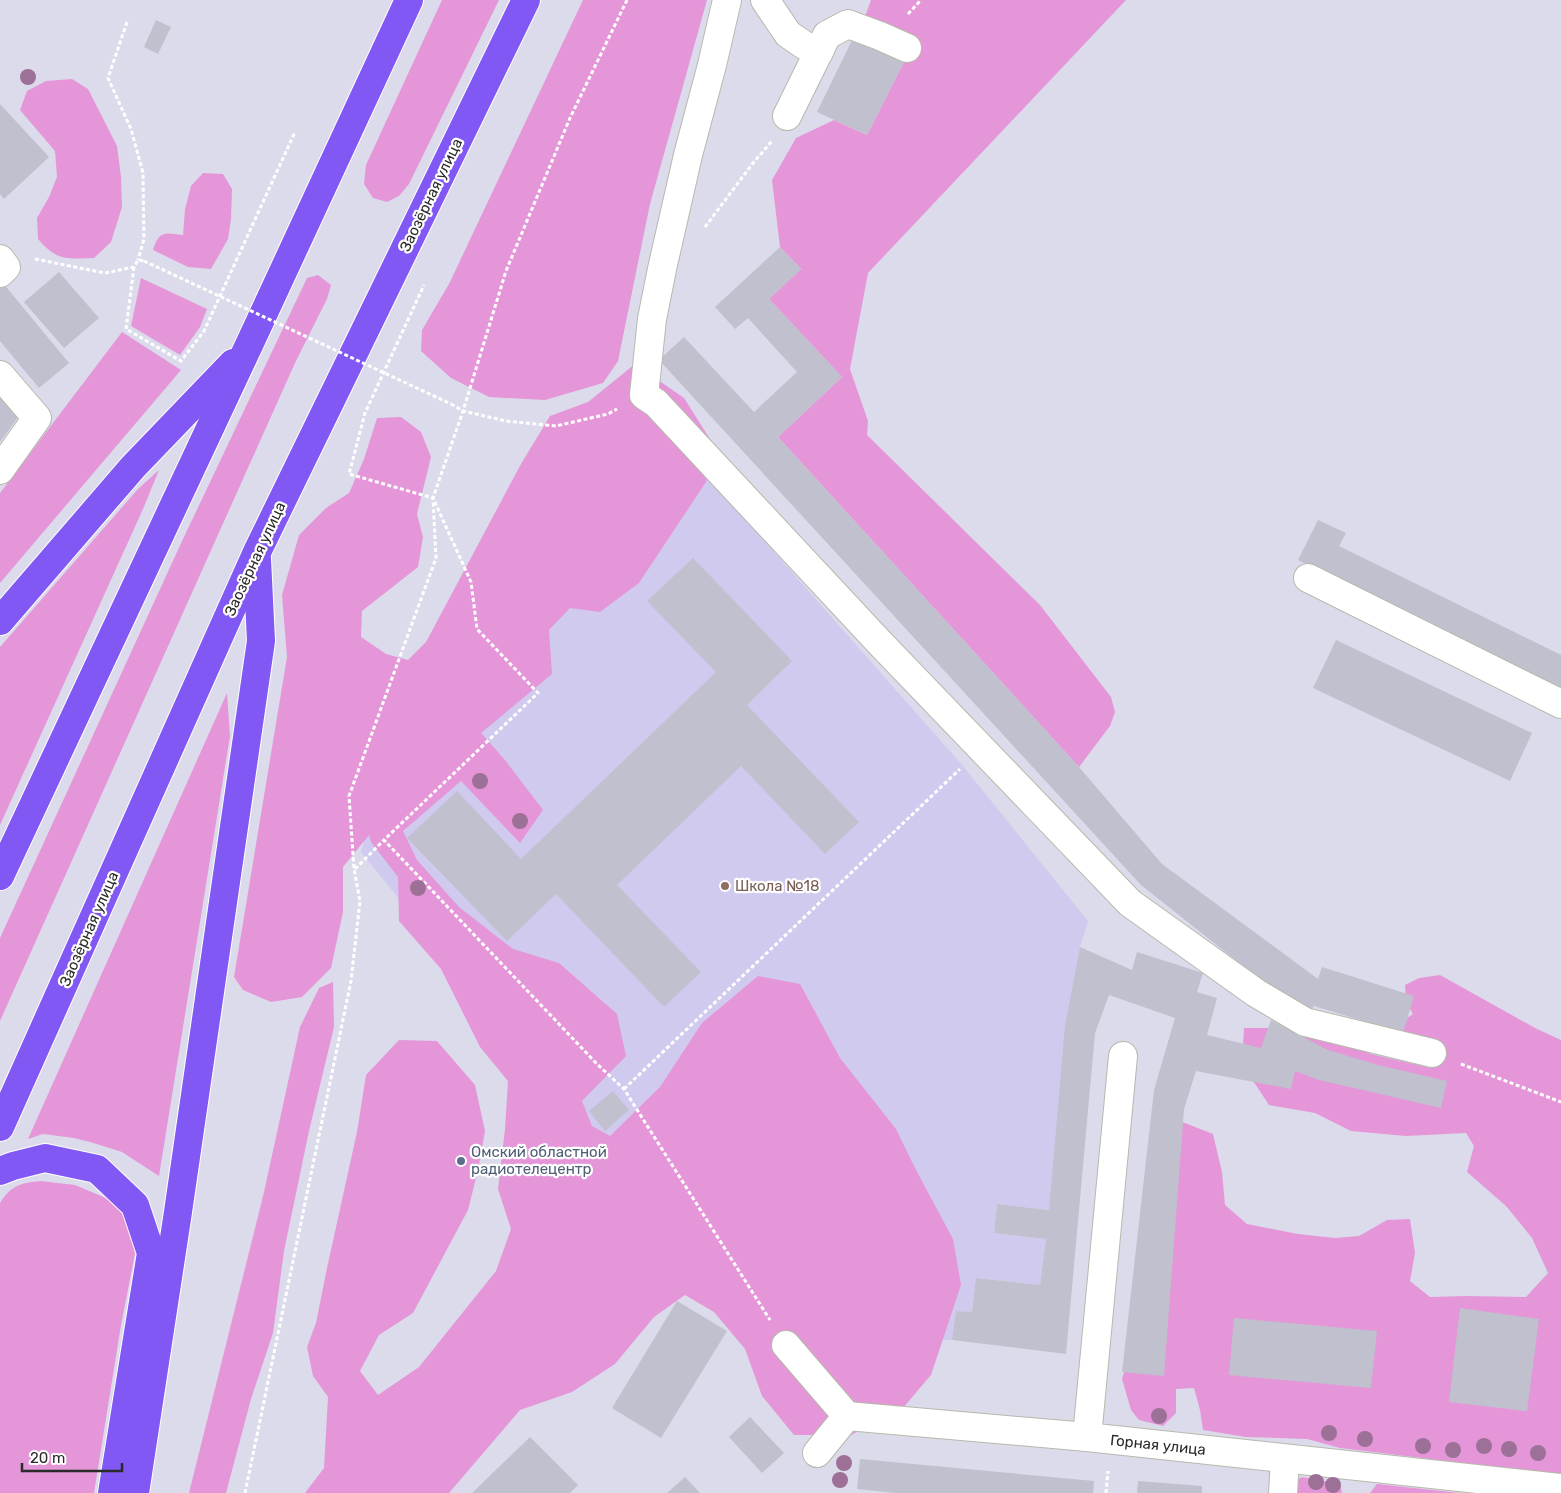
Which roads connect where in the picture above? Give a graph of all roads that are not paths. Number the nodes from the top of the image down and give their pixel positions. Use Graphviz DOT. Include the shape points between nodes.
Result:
graph roads {
  1 [pos="409,0"];
  2 [pos="526,0"];
  3 [pos="727,0"];
  4 [pos="765,0"];
  5 [pos="908,48"];
  6 [pos="819,52"];
  7 [pos="787,116"];
  8 [pos="0,259"];
  9 [pos="0,273"];
  10 [pos="249,345"];
  11 [pos="0,375"];
  12 [pos="0,470"];
  13 [pos="257,552"];
  14 [pos="1308,578"];
  15 [pos="0,621"];
  16 [pos="1561,704"];
  17 [pos="0,876"];
  18 [pos="1432,1053"];
  19 [pos="1123,1056"];
  20 [pos="0,1127"];
  21 [pos="0,1171"];
  22 [pos="786,1345"];
  23 [pos="846,1416"];
  24 [pos="1087,1437"];
  25 [pos="817,1453"];
  26 [pos="1285,1459"];
  27 [pos="1561,1488"];
  28 [pos="112,1493"];
  29 [pos="135,1493"];
  30 [pos="1283,1493"];
  1 -- 10 [label="main road"];
  2 -- 13 [label="main road, Заозёрная улица"];
  3 -- 18 [label="street" via="688,155 654,311 644,395 656,403 1130,903 1256,992 1305,1022"];
  4 -- 6 [label="street" via="788,34"];
  5 -- 6 [label="street" via="848,24 827,35"];
  6 -- 7 [label="street"];
  8 -- 9 [label="street" via="6,267"];
  10 -- 15 [label="main road" via="133,467"];
  10 -- 17 [label="main road"];
  11 -- 12 [label="street" via="37,418"];
  13 -- 20 [label="main road, Заозёрная улица"];
  13 -- 29 [label="main road" via="261,641"];
  14 -- 16 [label="street"];
  19 -- 24 [label="street"];
  21 -- 28 [label="main road" via="45,1158 97,1169 135,1205 151,1253"];
  22 -- 23 [label="street"];
  23 -- 24 [label="street, Горная улица"];
  23 -- 25 [label="street"];
  24 -- 26 [label="street, Горная улица"];
  26 -- 27 [label="street, Горная улица"];
  26 -- 30 [label="street"];
}
